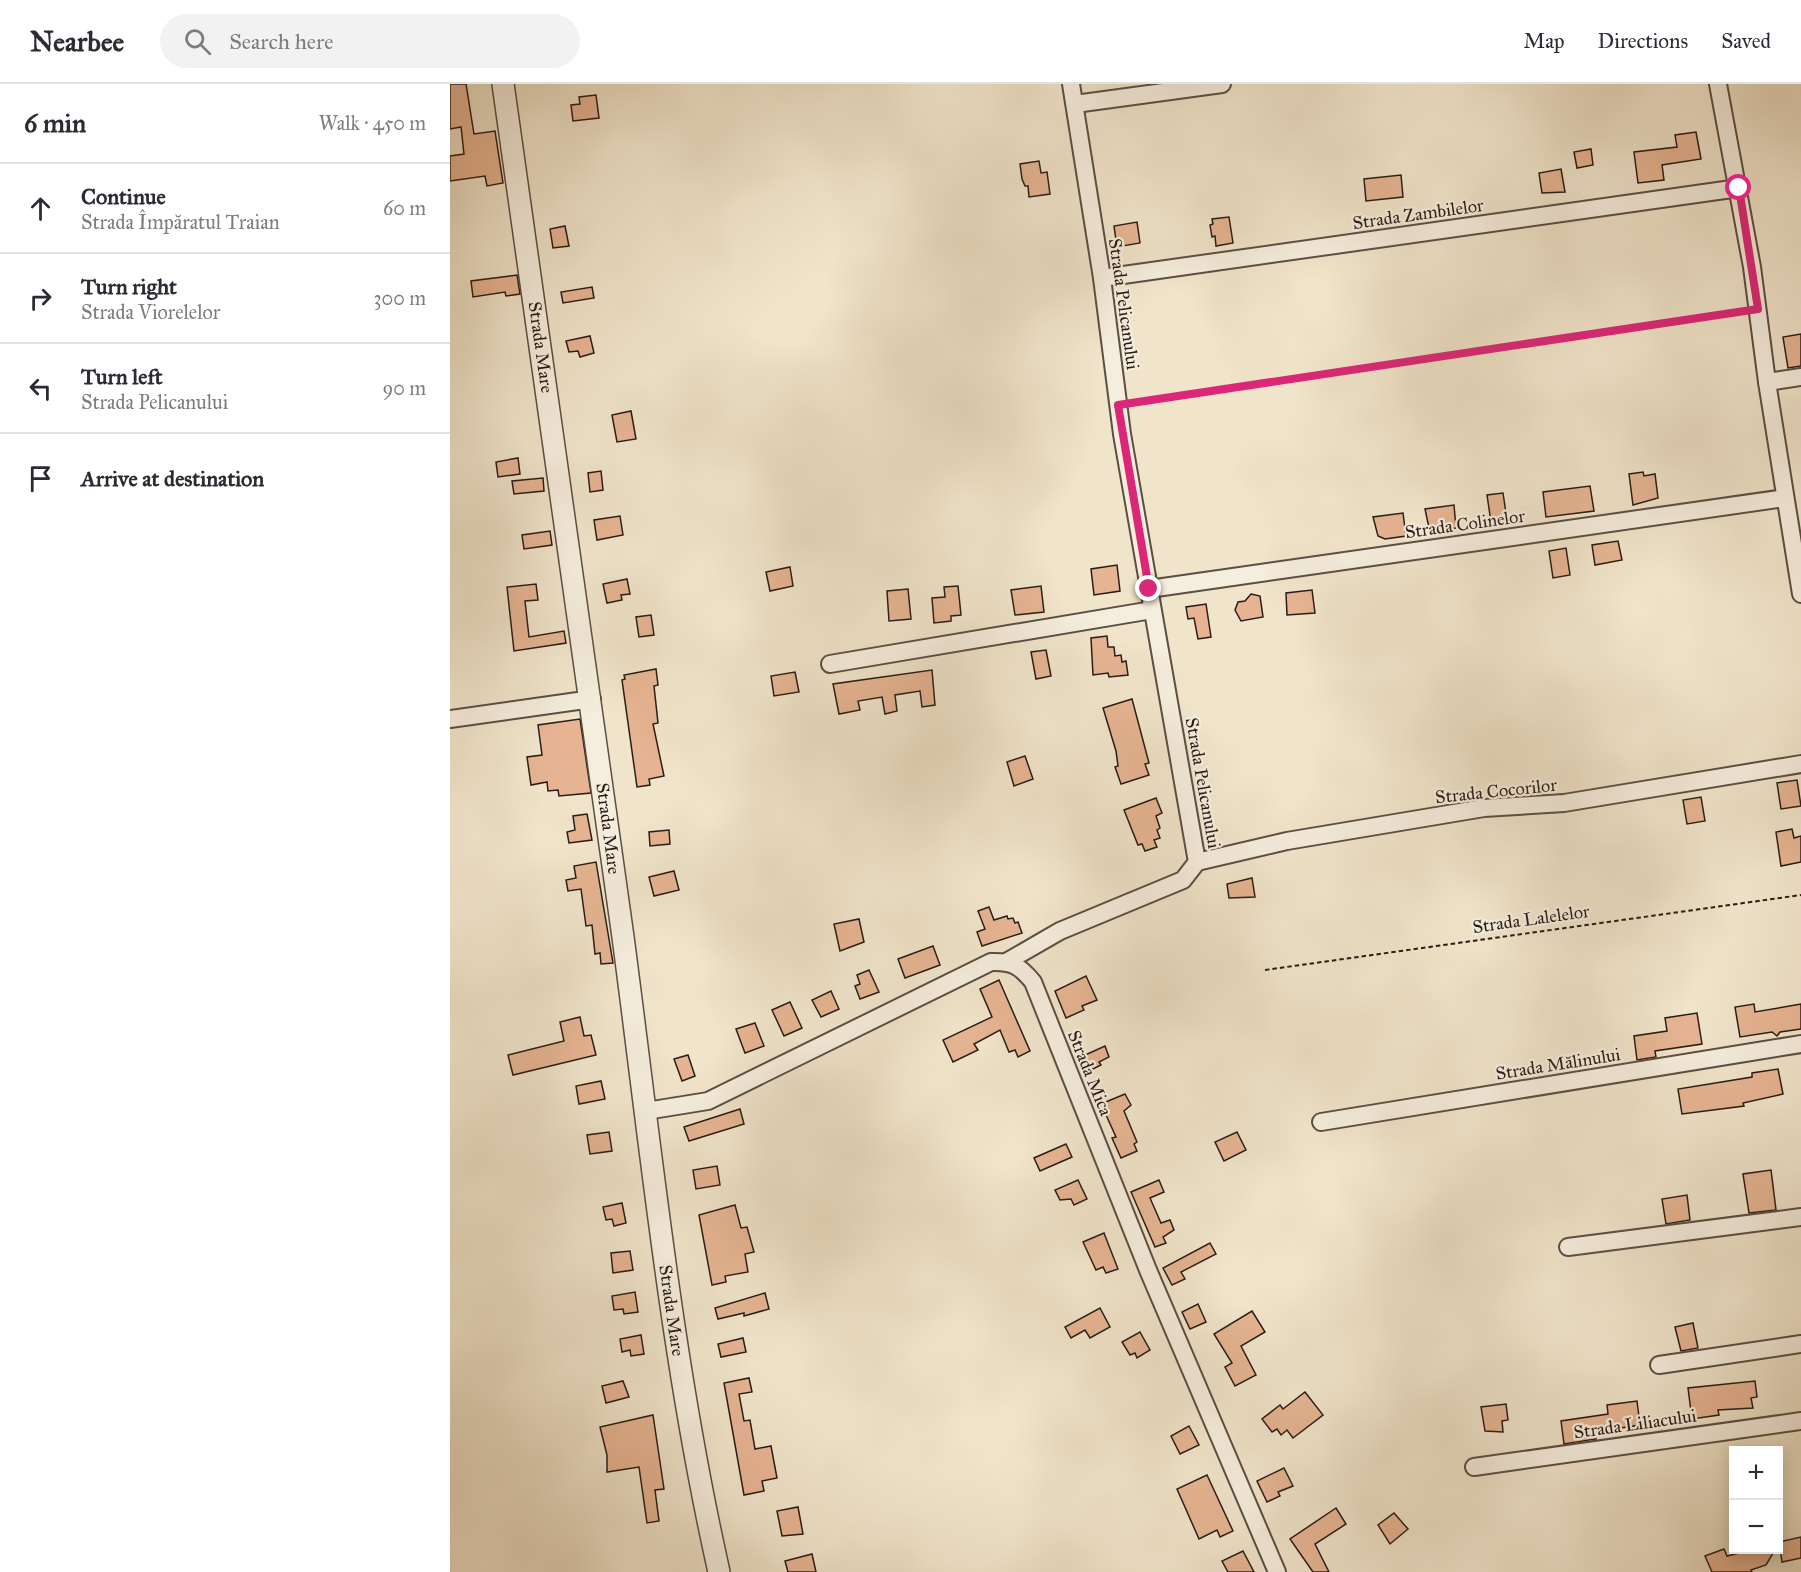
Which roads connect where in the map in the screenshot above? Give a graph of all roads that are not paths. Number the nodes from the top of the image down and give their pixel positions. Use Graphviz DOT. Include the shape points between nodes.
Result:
graph roads {
  1 [pos="503,84"];
  2 [pos="1071,84"];
  3 [pos="1222,84"];
  4 [pos="1718,84"];
  5 [pos="1075,104"];
  6 [pos="1739,188"];
  7 [pos="1102,278"];
  8 [pos="1801,377"];
  9 [pos="1767,382"];
  10 [pos="1792,508"];
  11 [pos="1149,589"];
  12 [pos="1801,594"];
  13 [pos="1152,610"];
  14 [pos="830,664"];
  15 [pos="592,699"];
  16 [pos="450,719"];
  17 [pos="1801,764"];
  18 [pos="1197,862"];
  19 [pos="1008,961"];
  20 [pos="1801,1044"];
  21 [pos="646,1111"];
  22 [pos="1322,1122"];
  23 [pos="1801,1217"];
  24 [pos="1568,1247"];
  25 [pos="1801,1344"];
  26 [pos="1659,1365"];
  27 [pos="1801,1420"];
  28 [pos="1474,1467"];
  29 [pos="719,1572"];
  30 [pos="1277,1572"];
  1 -- 15 [label="street, Strada Mare"];
  2 -- 5 [label="street, Strada Pelicanului"];
  3 -- 5 [label="street"];
  4 -- 6 [label="street"];
  5 -- 7 [label="street, Strada Pelicanului"];
  6 -- 7 [label="street, Strada Zambilelor"];
  6 -- 9 [label="street"];
  7 -- 11 [label="street, Strada Pelicanului" via="1118,405"];
  8 -- 9 [label="street"];
  9 -- 10 [label="street"];
  10 -- 11 [label="street, Strada Colinelor"];
  10 -- 12 [label="street"];
  11 -- 13 [label="street, Strada Pelicanului"];
  13 -- 14 [label="street"];
  13 -- 18 [label="street, Strada Pelicanului"];
  15 -- 16 [label="street"];
  15 -- 21 [label="street, Strada Mare"];
  17 -- 18 [label="street, Strada Cocorilor" via="1564,803 1484,808 1287,841"];
  18 -- 19 [label="street, Strada Pelicanului" via="1183,880 1060,931"];
  19 -- 21 [label="street" via="991,962 708,1101"];
  19 -- 30 [label="street, Strada Mica" via="1021,967 1033,982 1148,1270"];
  20 -- 22 [label="street, Strada Mălinului"];
  21 -- 29 [label="street, Strada Mare" via="680,1372"];
  23 -- 24 [label="street"];
  25 -- 26 [label="street"];
  27 -- 28 [label="street, Strada Liliacului"];
}
